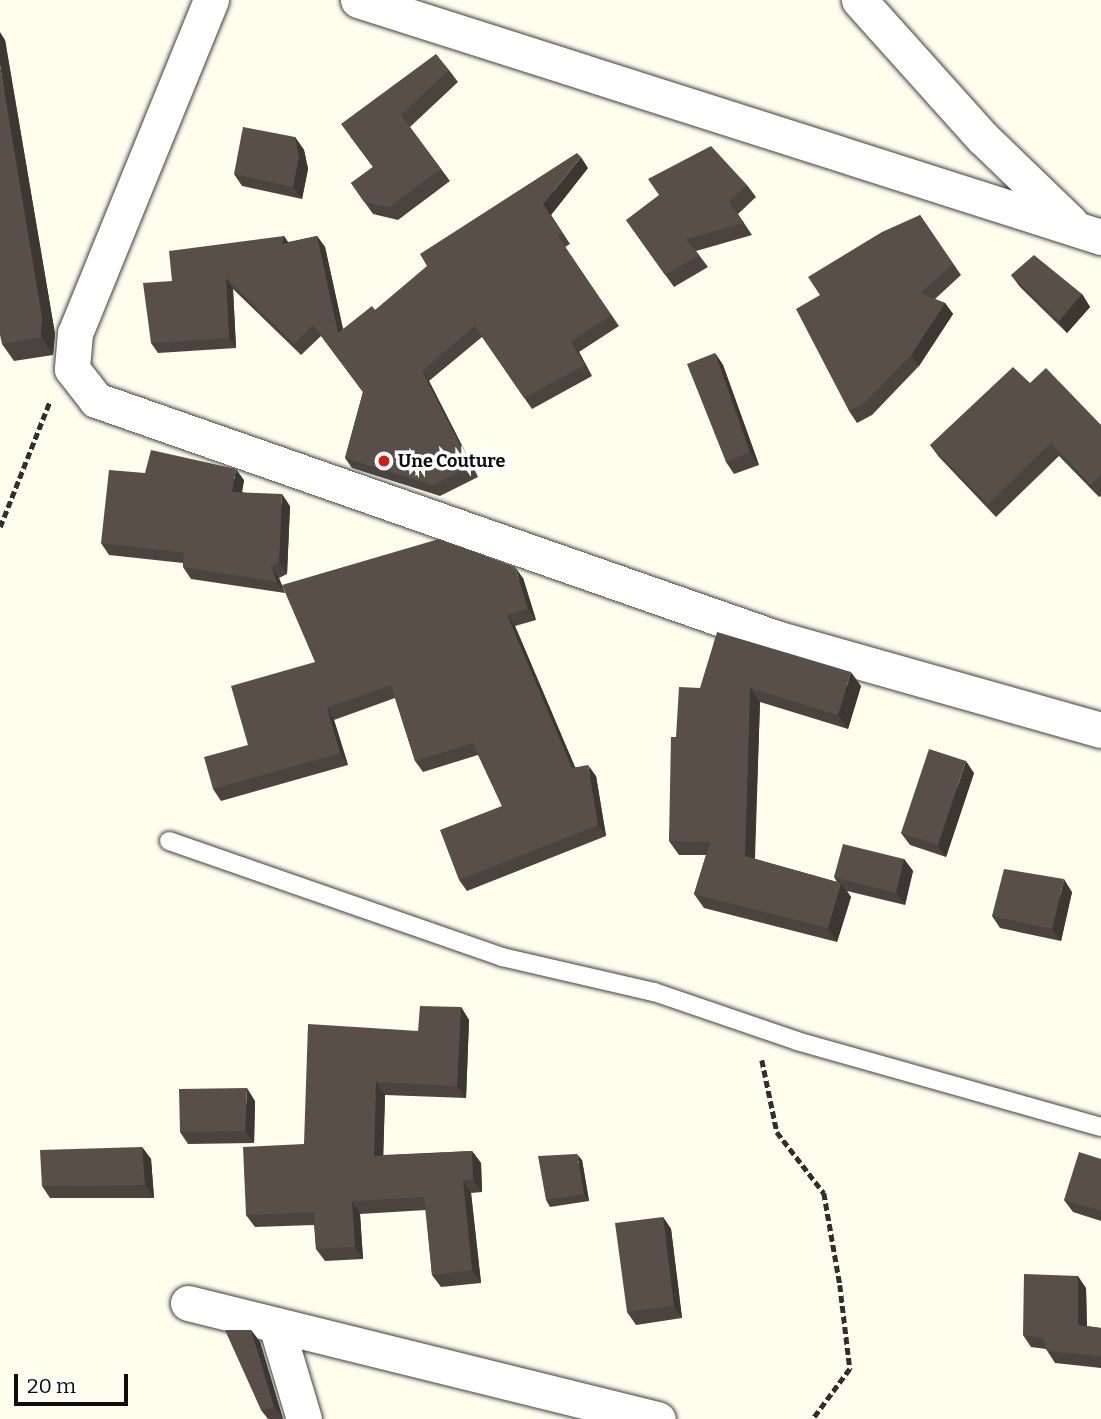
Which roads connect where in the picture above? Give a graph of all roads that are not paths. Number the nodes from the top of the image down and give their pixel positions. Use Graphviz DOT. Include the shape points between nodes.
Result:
graph roads {
  1 [pos="211,0"];
  2 [pos="358,0"];
  3 [pos="859,0"];
  4 [pos="1089,232"];
  5 [pos="1101,255"];
  6 [pos="1101,730"];
  7 [pos="169,841"];
  8 [pos="1101,1127"];
  9 [pos="188,1303"];
  10 [pos="276,1325"];
  11 [pos="304,1419"];
  12 [pos="658,1419"];
  1 -- 6 [label="street" via="75,333 72,369 96,400 776,638"];
  2 -- 4 [label="street"];
  3 -- 4 [label="street" via="983,138"];
  4 -- 5 [label="street"];
  7 -- 8 [label="lane" via="502,957 654,992 797,1041"];
  9 -- 10 [label="street"];
  10 -- 11 [label="street"];
  10 -- 12 [label="street"];
}
